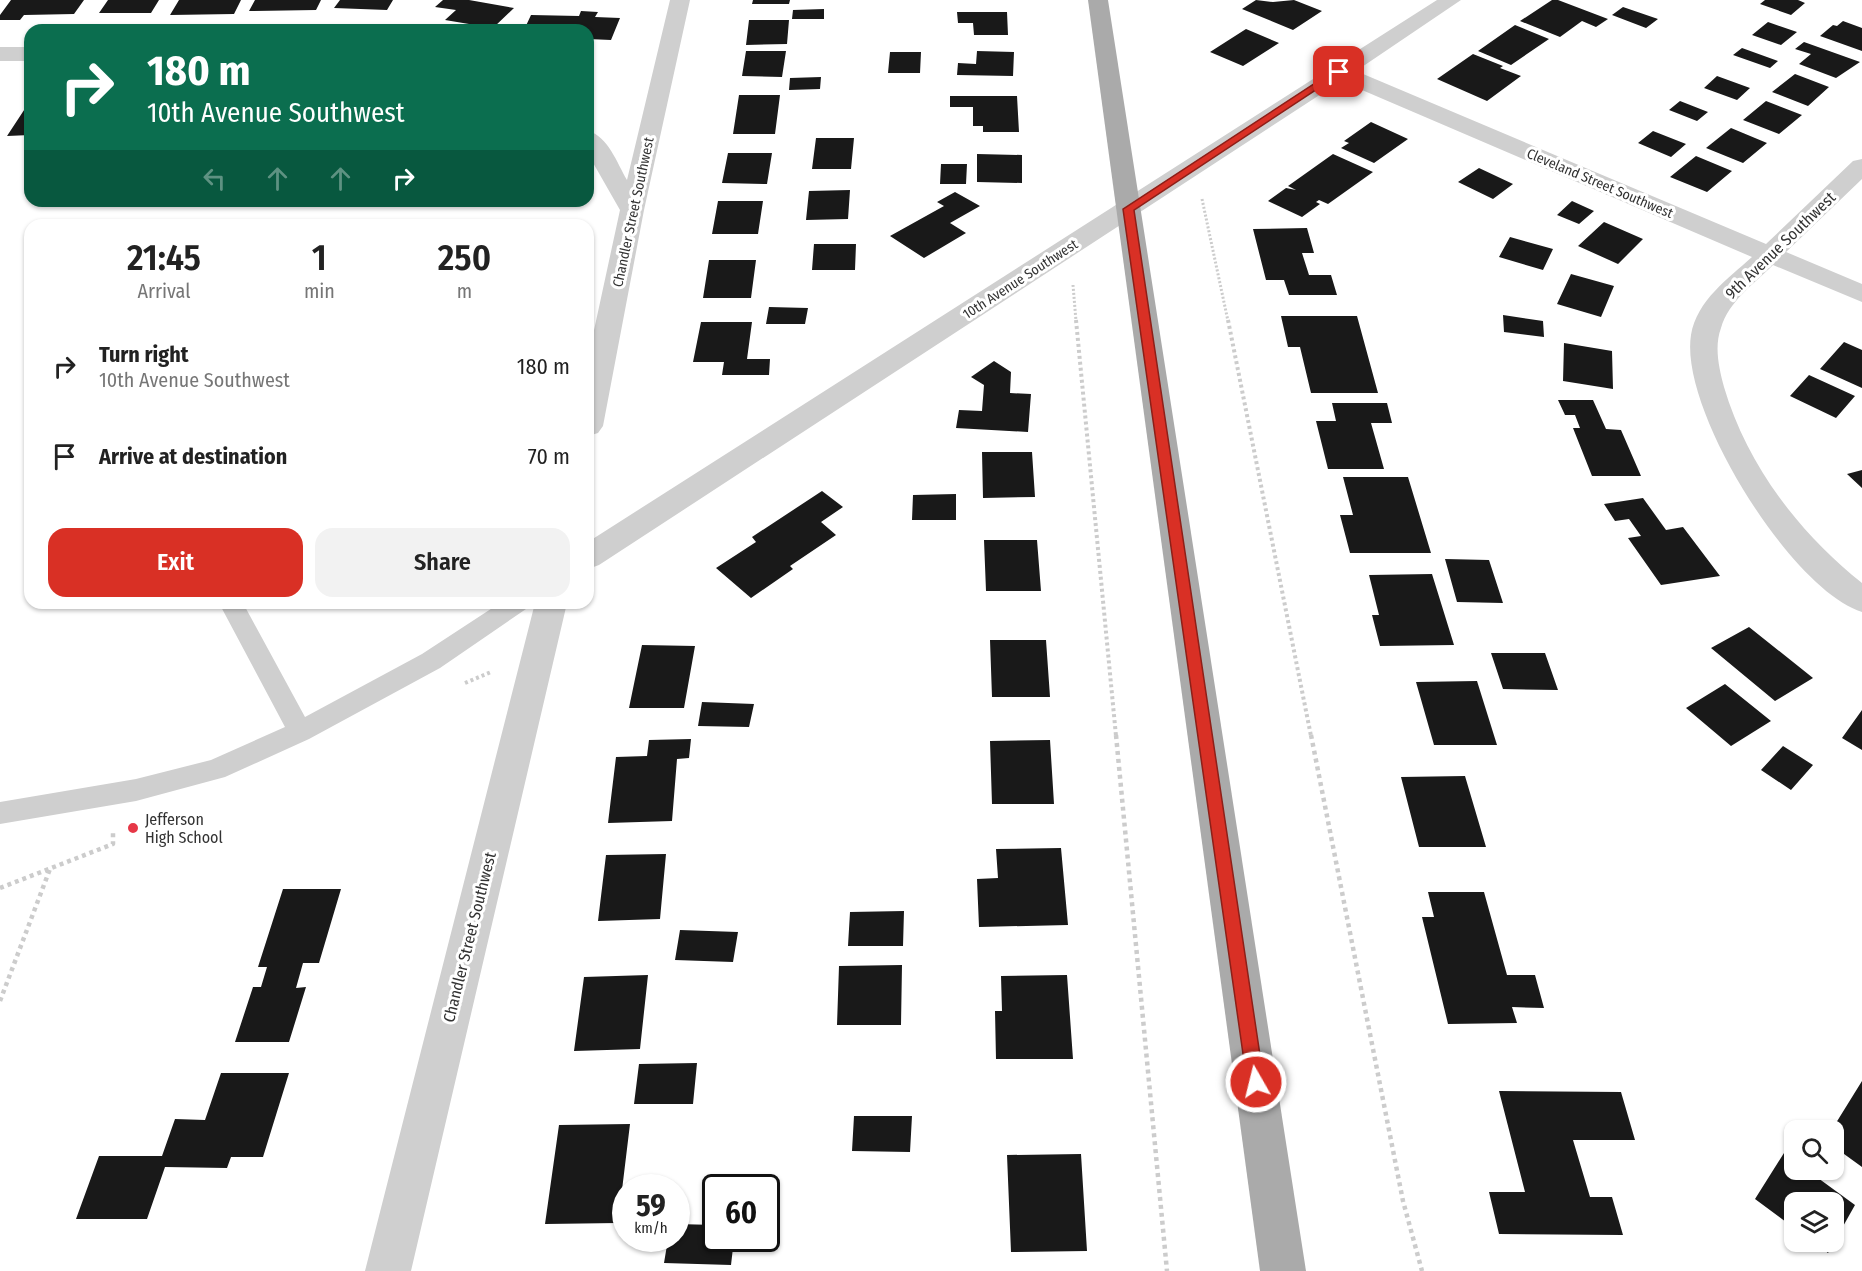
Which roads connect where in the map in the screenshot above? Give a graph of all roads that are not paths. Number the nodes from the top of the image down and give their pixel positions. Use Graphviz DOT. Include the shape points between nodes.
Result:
graph roads {
  1 [pos="680,0"];
  2 [pos="1098,0"];
  3 [pos="1451,0"];
  4 [pos="0,54"];
  5 [pos="24,54"];
  6 [pos="1339,72"];
  7 [pos="594,145"];
  8 [pos="1862,166"];
  9 [pos="1128,209"];
  10 [pos="632,210"];
  11 [pos="1770,255"];
  12 [pos="1862,294"];
  13 [pos="594,397"];
  14 [pos="594,553"];
  15 [pos="1862,600"];
  16 [pos="234,609"];
  17 [pos="509,609"];
  18 [pos="550,609"];
  19 [pos="300,732"];
  20 [pos="0,813"];
  21 [pos="388,1271"];
  22 [pos="1283,1271"];
  1 -- 10 [label="street, Chandler Street Southwest"];
  2 -- 9 [label="main road"];
  3 -- 6 [label="street, 10th Avenue Southwest"];
  4 -- 5 [label="street"];
  6 -- 9 [label="street, 10th Avenue Southwest"];
  6 -- 11 [label="street, Cleveland Street Southwest"];
  7 -- 10 [label="street"];
  8 -- 11 [label="street, 9th Avenue Southwest"];
  9 -- 14 [label="street, 10th Avenue Southwest"];
  9 -- 22 [label="main road"];
  10 -- 13 [label="street, Chandler Street Southwest"];
  11 -- 12 [label="street, Cleveland Street Southwest"];
  11 -- 15 [label="street, 9th Avenue Southwest" via="1716,305 1705,336 1707,379 1722,424 1766,503 1836,582"];
  16 -- 19 [label="lane"];
  17 -- 19 [label="lane" via="431,662"];
  18 -- 21 [label="street, Chandler Street Southwest"];
  19 -- 20 [label="lane" via="216,769 136,790"];
}
